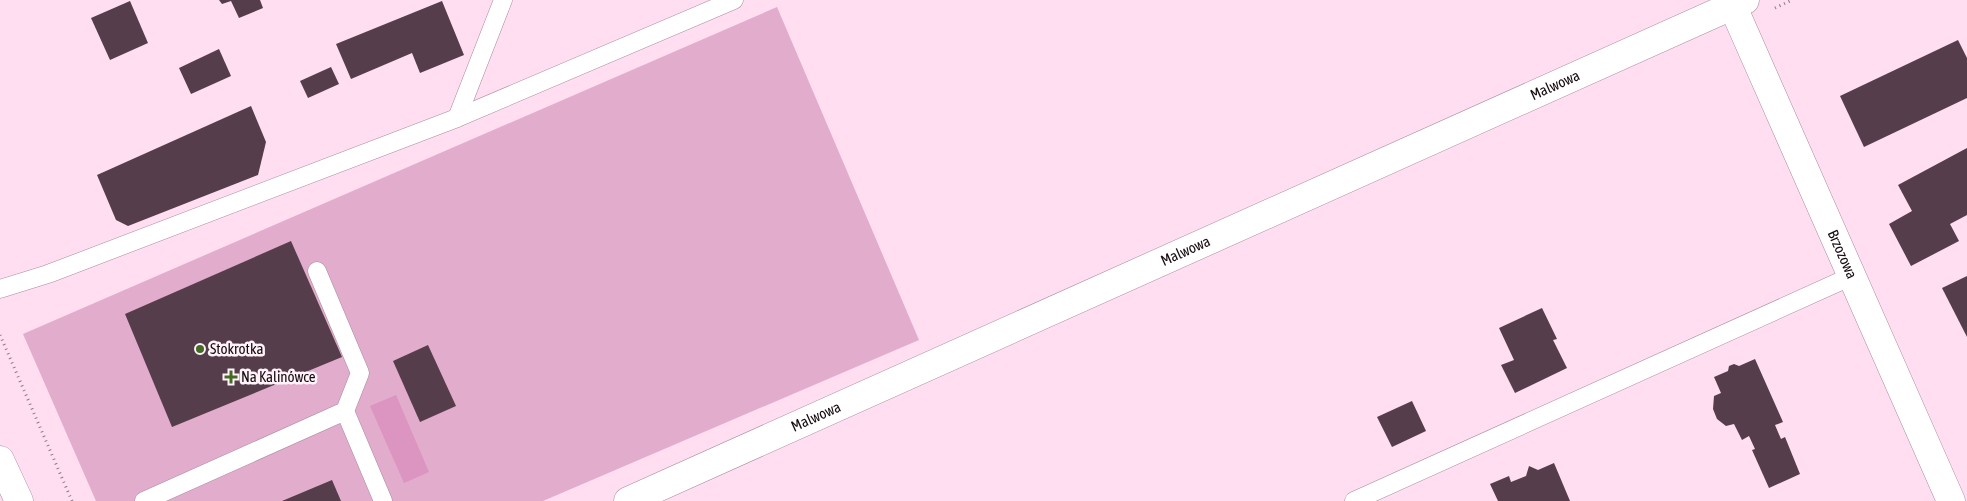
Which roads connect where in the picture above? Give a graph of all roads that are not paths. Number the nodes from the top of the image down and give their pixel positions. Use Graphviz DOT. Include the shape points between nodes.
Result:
graph roads {
  1 [pos="503,0"];
  2 [pos="734,0"];
  3 [pos="1736,2"];
  4 [pos="457,118"];
  5 [pos="317,272"];
  6 [pos="1852,276"];
  7 [pos="0,289"];
  8 [pos="345,411"];
  9 [pos="0,460"];
  10 [pos="19,501"];
  11 [pos="144,501"];
  12 [pos="383,501"];
  13 [pos="628,501"];
  14 [pos="1354,501"];
  15 [pos="1951,501"];
  1 -- 4 [label="lane"];
  2 -- 4 [label="lane"];
  3 -- 6 [label="street, Brzozowa"];
  3 -- 13 [label="street, Malwowa"];
  4 -- 7 [label="lane"];
  5 -- 8 [label="lane" via="360,373"];
  6 -- 14 [label="lane"];
  6 -- 15 [label="street, Brzozowa"];
  8 -- 11 [label="lane"];
  8 -- 12 [label="lane"];
  9 -- 10 [label="street"];
}
